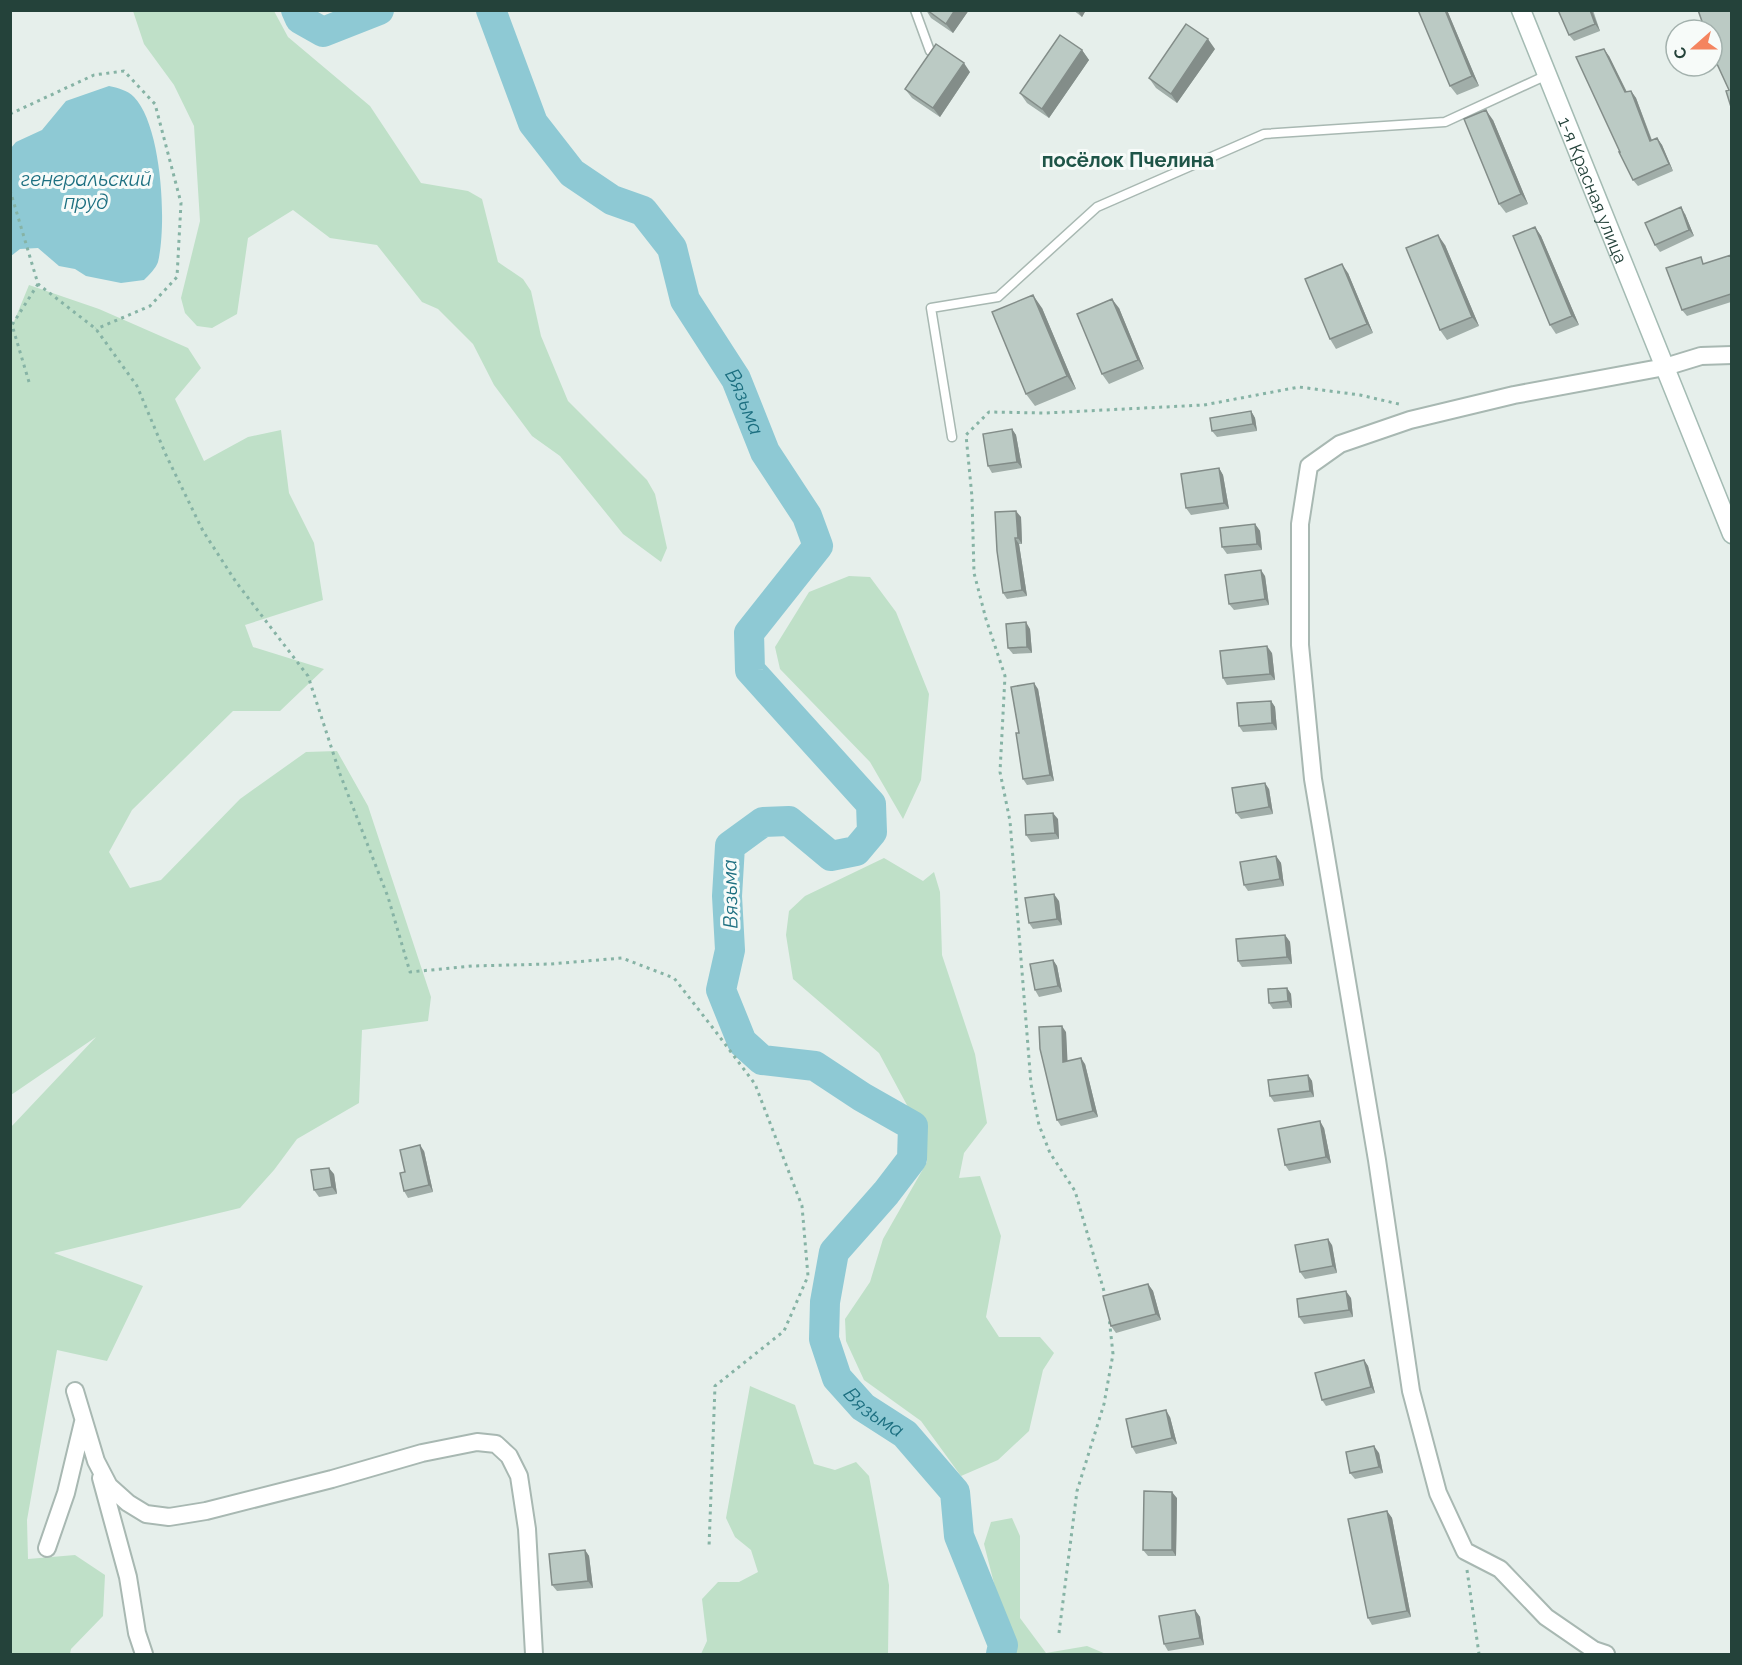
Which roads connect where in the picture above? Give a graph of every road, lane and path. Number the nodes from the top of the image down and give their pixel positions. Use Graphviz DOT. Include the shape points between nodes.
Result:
graph roads {
  1 [pos="915,10"];
  2 [pos="1521,10"];
  3 [pos="930,51"];
  4 [pos="1547,75"];
  5 [pos="10,114"];
  6 [pos="10,190"];
  7 [pos="38,284"];
  8 [pos="96,329"];
  9 [pos="1731,355"];
  10 [pos="1665,367"];
  11 [pos="30,382"];
  12 [pos="1405,405"];
  13 [pos="952,437"];
  14 [pos="1731,534"];
  15 [pos="1108,1303"];
  16 [pos="1109,1313"];
  17 [pos="75,1391"];
  18 [pos="84,1421"];
  19 [pos="96,1461"];
  20 [pos="709,1547"];
  21 [pos="47,1548"];
  22 [pos="1464,1551"];
  23 [pos="1059,1633"];
  24 [pos="144,1654"];
  25 [pos="534,1654"];
  26 [pos="1479,1654"];
  27 [pos="1606,1654"];
  1 -- 3 [label="lane"];
  2 -- 4 [label="main road, 1-я Красная улица"];
  4 -- 10 [label="main road, 1-я Красная улица"];
  4 -- 13 [label="lane" via="1446,122 1264,134 1097,207 998,297 931,308"];
  5 -- 8 [label="path" via="94,75 124,71 155,104 181,203 177,277 150,306"];
  6 -- 7 [label="path"];
  7 -- 8 [label="path"];
  7 -- 11 [label="path" via="12,325"];
  8 -- 20 [label="path" via="137,387 203,531 236,582 308,676 340,774 388,897 410,972 622,958 674,978 755,1084 802,1206 808,1276 784,1331 715,1386"];
  9 -- 10 [label="street" via="1701,356"];
  10 -- 14 [label="main road, 1-я Красная улица"];
  10 -- 22 [label="street" via="1514,395 1410,420 1340,444 1310,466 1300,524 1300,645 1312,778 1377,1160 1411,1391 1438,1493"];
  12 -- 15 [label="path" via="1299,387 1204,405 989,412 966,435 974,573 1005,676 1000,772 1010,821 1031,1084 1039,1125 1050,1153 1075,1191"];
  16 -- 23 [label="path" via="1113,1354 1104,1404 1077,1491"];
  17 -- 18 [label="street"];
  18 -- 19 [label="street"];
  18 -- 21 [label="street"];
  19 -- 24 [label="street" via="128,1577"];
  19 -- 25 [label="street" via="109,1486 128,1503 146,1514 169,1517 206,1511 422,1453 477,1442 496,1444 509,1456 519,1476 527,1529"];
  22 -- 26 [label="path"];
  22 -- 27 [label="street" via="1500,1569 1545,1617"];
}
